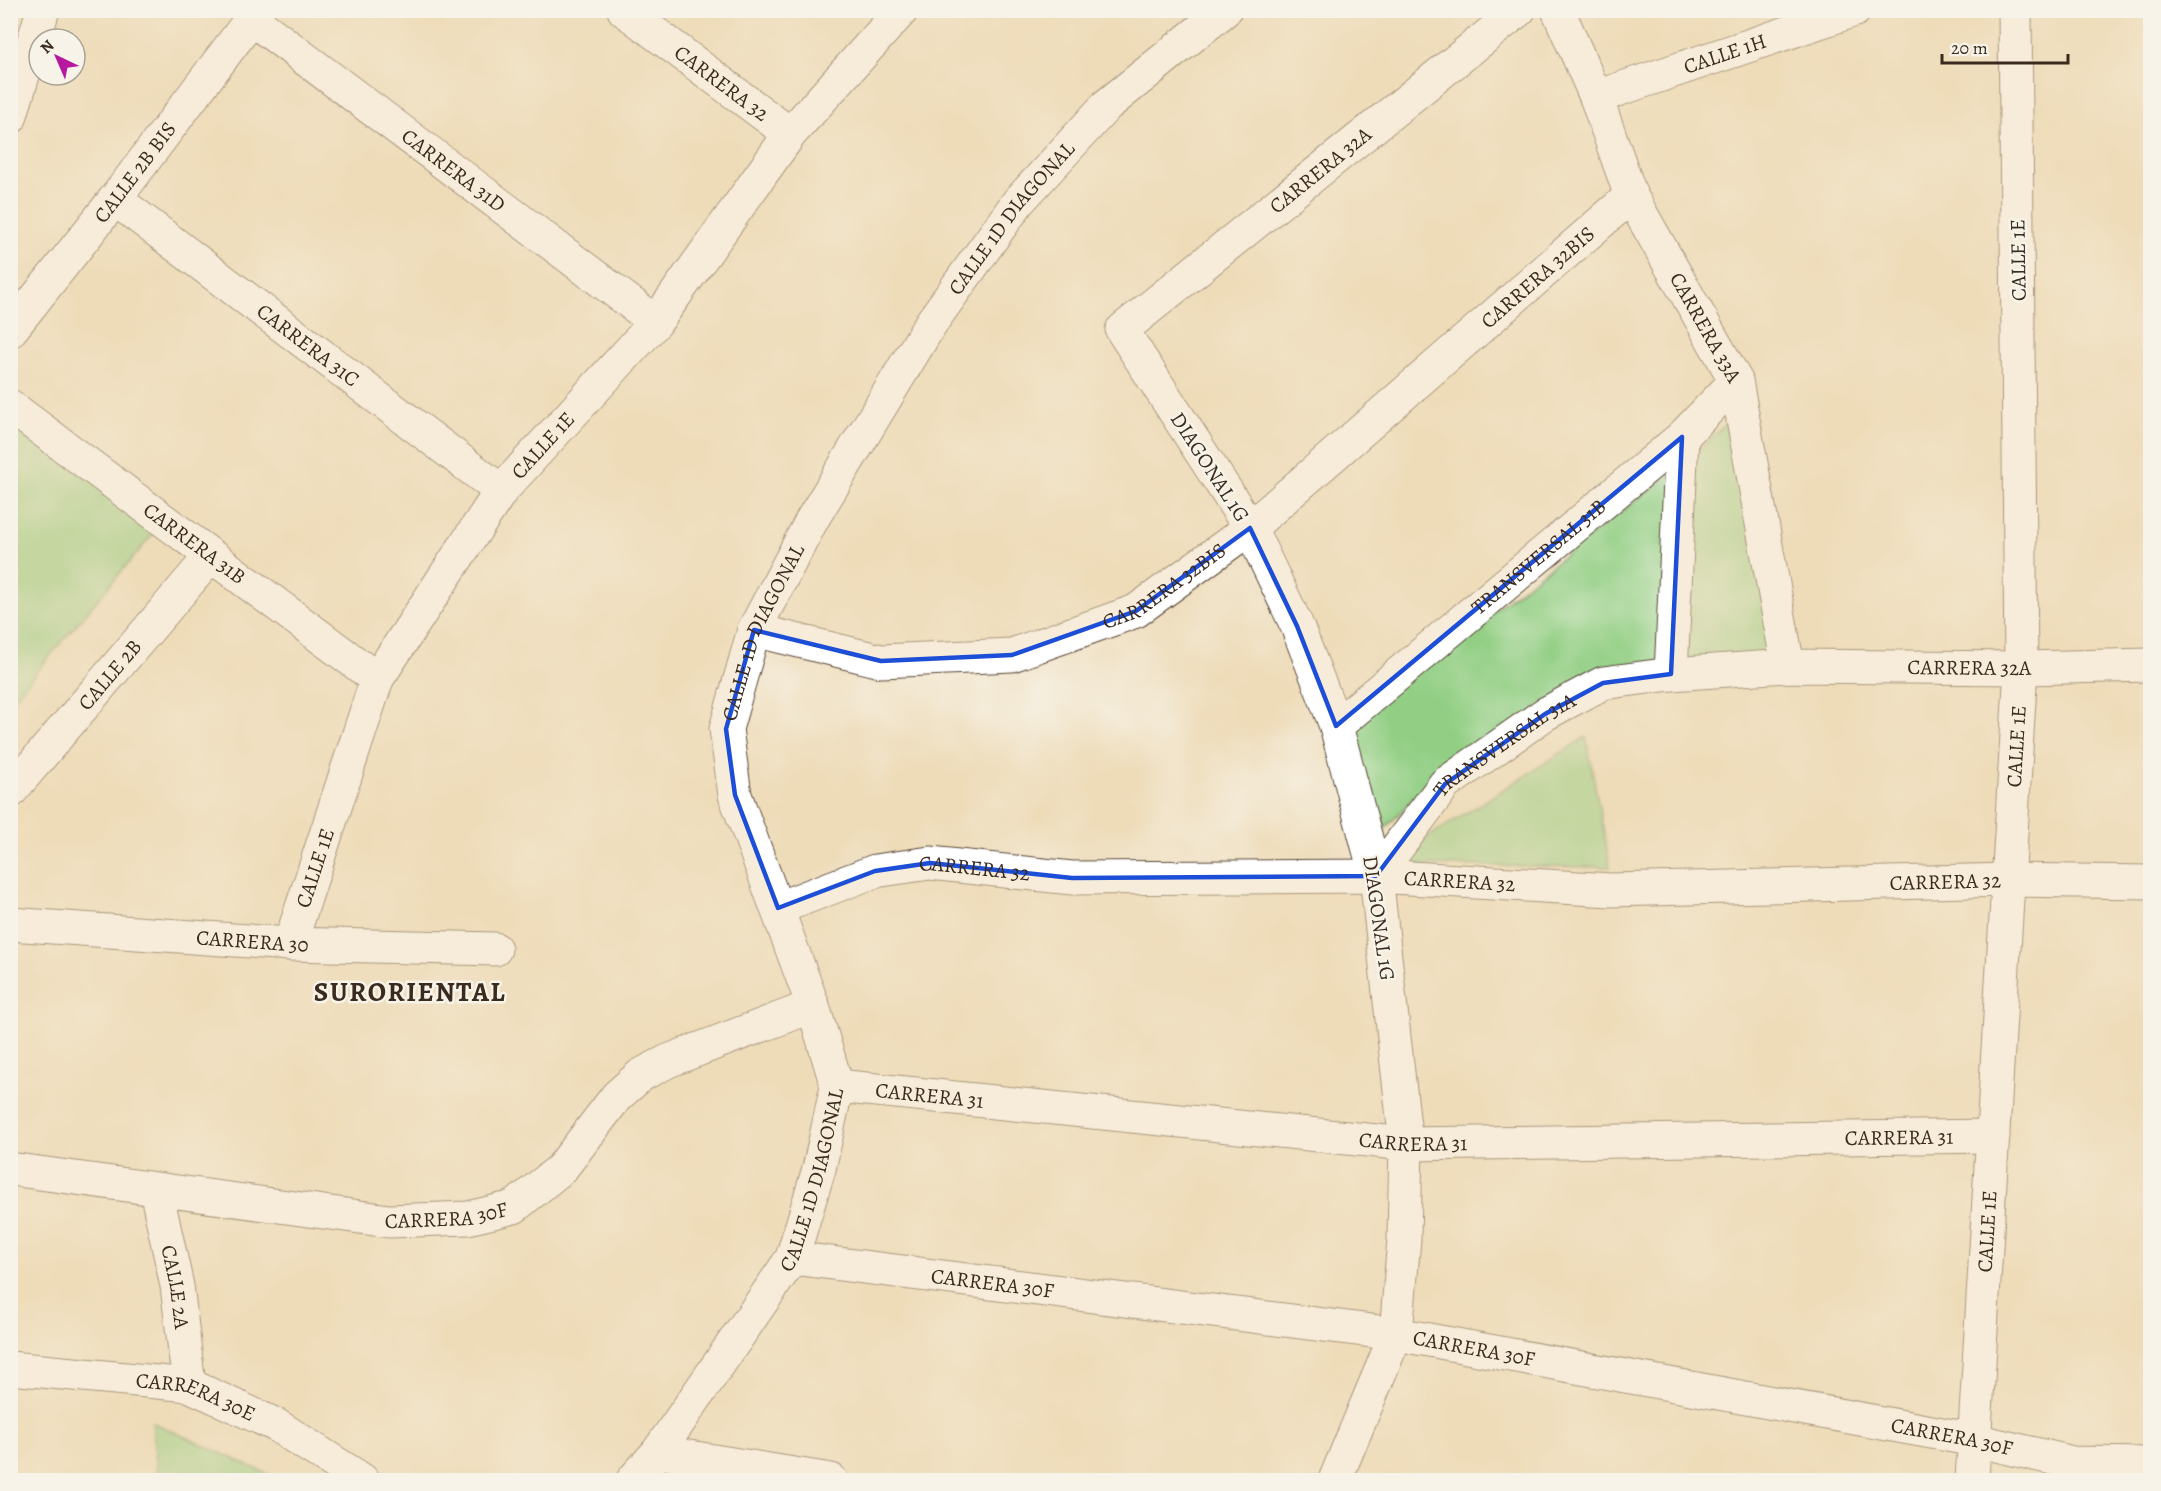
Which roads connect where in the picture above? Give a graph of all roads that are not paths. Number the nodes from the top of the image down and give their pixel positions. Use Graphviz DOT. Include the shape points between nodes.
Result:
graph roads {
  1 [pos="43,10"];
  2 [pos="624,10"];
  3 [pos="902,10"];
  4 [pos="1225,10"];
  5 [pos="1518,10"];
  6 [pos="1558,10"];
  7 [pos="1855,10"];
  8 [pos="2015,10"];
  9 [pos="255,15"];
  10 [pos="1596,97"];
  11 [pos="10,118"];
  12 [pos="790,134"];
  13 [pos="1631,196"];
  14 [pos="115,199"];
  15 [pos="656,322"];
  16 [pos="1122,330"];
  17 [pos="10,331"];
  18 [pos="1736,381"];
  19 [pos="10,406"];
  20 [pos="1682,437"];
  21 [pos="501,491"];
  22 [pos="1250,528"];
  23 [pos="211,556"];
  24 [pos="754,630"];
  25 [pos="2151,665"];
  26 [pos="1788,666"];
  27 [pos="2021,668"];
  28 [pos="1671,674"];
  29 [pos="377,679"];
  30 [pos="1336,726"];
  31 [pos="10,792"];
  32 [pos="1376,876"];
  33 [pos="2008,880"];
  34 [pos="2151,882"];
  35 [pos="778,908"];
  36 [pos="10,924"];
  37 [pos="290,944"];
  38 [pos="495,949"];
  39 [pos="813,1006"];
  40 [pos="837,1086"];
  41 [pos="1993,1136"];
  42 [pos="1406,1144"];
  43 [pos="10,1169"];
  44 [pos="156,1190"];
  45 [pos="792,1258"];
  46 [pos="1396,1334"];
  47 [pos="10,1368"];
  48 [pos="189,1384"];
  49 [pos="1975,1440"];
  50 [pos="658,1452"];
  51 [pos="2151,1464"];
  52 [pos="2073,1472"];
  53 [pos="362,1480"];
  54 [pos="633,1480"];
  55 [pos="831,1480"];
  56 [pos="1335,1480"];
  57 [pos="1972,1480"];
  1 -- 11 [label="street"];
  2 -- 12 [label="street, CARRERA 32"];
  3 -- 12 [label="street, CALLE 1E"];
  4 -- 24 [label="street, CALLE 1D DIAGONAL" via="1107,105 1018,202 931,323 813,518"];
  5 -- 16 [label="street, CARRERA 32A"];
  6 -- 10 [label="street, CARRERA 33A"];
  7 -- 10 [label="street, CALLE 1H"];
  8 -- 27 [label="street, CALLE 1E"];
  9 -- 14 [label="street, CALLE 2B BIS"];
  9 -- 15 [label="street, CARRERA 31D"];
  10 -- 13 [label="street, CARRERA 33A"];
  12 -- 15 [label="street, CALLE 1E"];
  13 -- 18 [label="street, CARRERA 33A"];
  13 -- 22 [label="street, CARRERA 32BIS"];
  14 -- 17 [label="street, CALLE 2B BIS"];
  14 -- 21 [label="street, CARRERA 31C"];
  15 -- 21 [label="street, CALLE 1E"];
  16 -- 22 [label="street, DIAGONAL 1G"];
  18 -- 20 [label="street, TRANSVERSAL 31B"];
  18 -- 26 [label="street, CARRERA 33A"];
  19 -- 23 [label="street, CARRERA 31B"];
  20 -- 28 [label="street"];
  20 -- 30 [label="street, TRANSVERSAL 31B"];
  21 -- 29 [label="street, CALLE 1E"];
  22 -- 24 [label="street, CARRERA 32BIS" via="1136,611 1012,655 881,662"];
  22 -- 30 [label="street, DIAGONAL 1G" via="1297,626"];
  23 -- 29 [label="street, CARRERA 31B"];
  23 -- 31 [label="street, CALLE 2B"];
  24 -- 35 [label="street, CALLE 1D DIAGONAL" via="726,729 735,795"];
  25 -- 27 [label="street, CARRERA 32A"];
  26 -- 27 [label="street, CARRERA 32A"];
  26 -- 28 [label="street, TRANSVERSAL 31A"];
  27 -- 33 [label="street, CALLE 1E"];
  28 -- 32 [label="street, TRANSVERSAL 31A" via="1603,683 1536,720 1445,784"];
  29 -- 37 [label="street, CALLE 1E"];
  30 -- 32 [label="street, DIAGONAL 1G"];
  32 -- 33 [label="street, CARRERA 32" via="1611,890"];
  32 -- 35 [label="street, CARRERA 32" via="1072,878 930,863 875,872"];
  32 -- 42 [label="street, DIAGONAL 1G"];
  33 -- 34 [label="street, CARRERA 32"];
  33 -- 41 [label="street, CALLE 1E"];
  35 -- 39 [label="street, CALLE 1D DIAGONAL"];
  36 -- 37 [label="street, CARRERA 30"];
  37 -- 38 [label="street, CARRERA 30"];
  39 -- 40 [label="street, CALLE 1D DIAGONAL"];
  39 -- 44 [label="street, CARRERA 30F" via="640,1075 617,1096 561,1169 514,1207 468,1218 389,1221"];
  40 -- 42 [label="street, CARRERA 31"];
  40 -- 45 [label="street, CALLE 1D DIAGONAL" via="819,1169"];
  41 -- 42 [label="street, CARRERA 31"];
  41 -- 49 [label="street, CALLE 1E"];
  42 -- 46 [label="street, DIAGONAL 1G"];
  43 -- 44 [label="street, CARRERA 30F"];
  44 -- 48 [label="street, CALLE 2A" via="177,1286"];
  45 -- 46 [label="street, CARRERA 30F"];
  45 -- 50 [label="street, CALLE 1D DIAGONAL"];
  46 -- 49 [label="street, CARRERA 30F"];
  46 -- 56 [label="street, DIAGONAL 1G"];
  47 -- 48 [label="street, CARRERA 30E"];
  48 -- 53 [label="street, CARRERA 30E" via="276,1425"];
  49 -- 52 [label="street, CARRERA 30F"];
  49 -- 57 [label="street, CALLE 1E"];
  50 -- 54 [label="street, CALLE 1D DIAGONAL"];
  50 -- 55 [label="street"];
  51 -- 52 [label="street, CARRERA 30F"];
}
